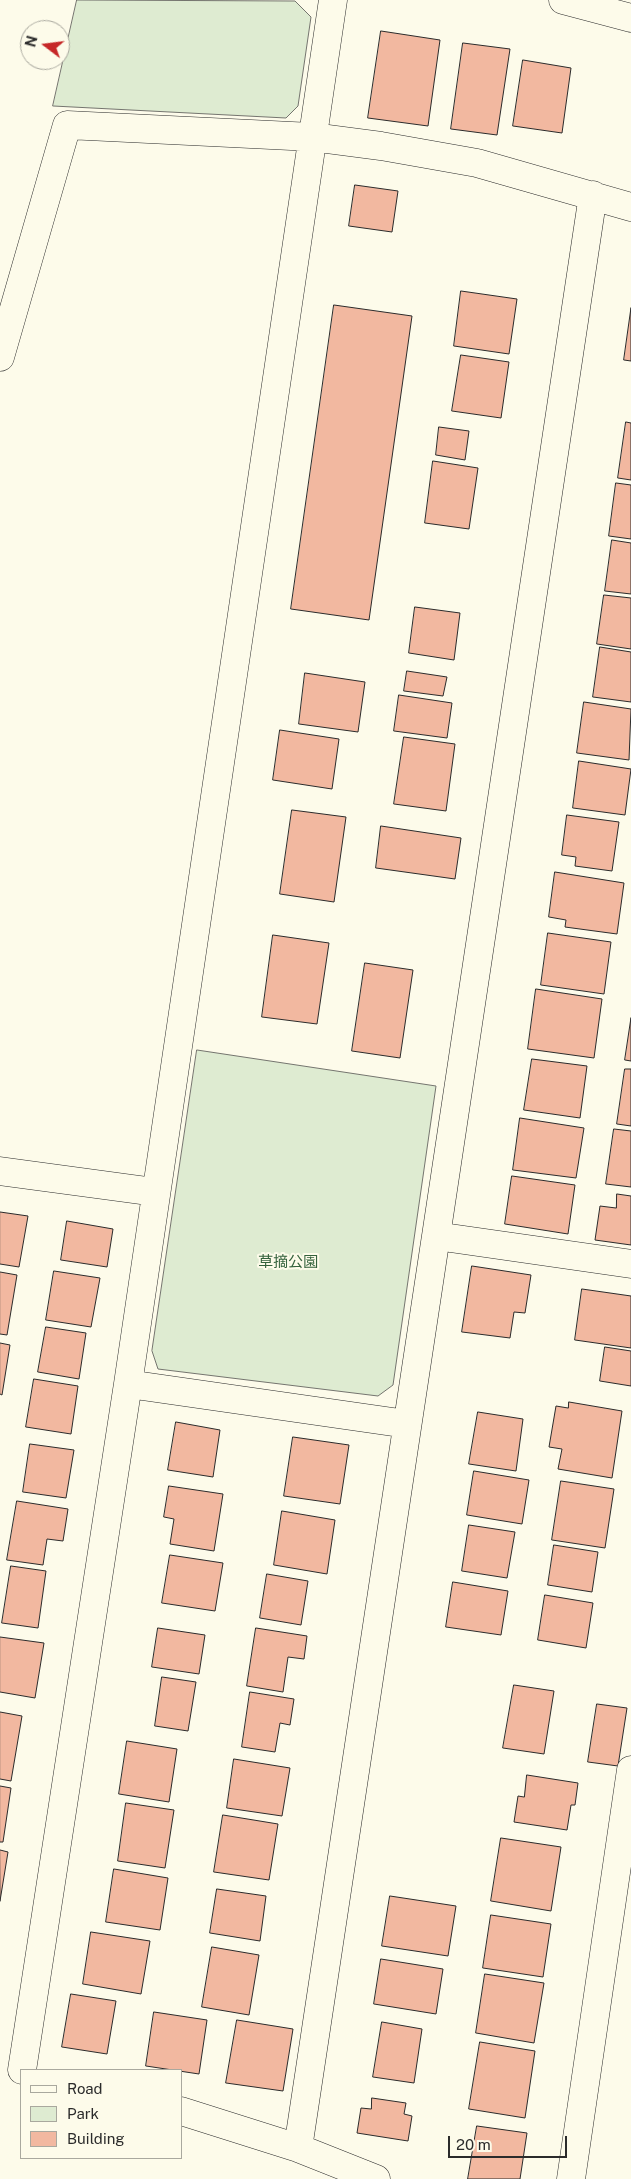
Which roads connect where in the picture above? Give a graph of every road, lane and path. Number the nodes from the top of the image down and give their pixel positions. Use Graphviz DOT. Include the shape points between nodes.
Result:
graph roads {
  1 [pos="333,0"];
  2 [pos="563,0"];
  3 [pos="631,18"];
  4 [pos="312,137"];
  5 [pos="593,195"];
  6 [pos="631,207"];
  7 [pos="0,357"];
  8 [pos="0,1171"];
  9 [pos="155,1192"];
  10 [pos="436,1236"];
  11 [pos="631,1264"];
  12 [pos="128,1384"];
  13 [pos="407,1424"];
  14 [pos="631,1770"];
  15 [pos="22,2069"];
  16 [pos="0,2074"];
  17 [pos="20,2076"];
  18 [pos="182,2111"];
  19 [pos="298,2148"];
  20 [pos="376,2179"];
  21 [pos="570,2179"];
  1 -- 4 [label="street"];
  2 -- 3 [label="street"];
  4 -- 5 [label="street" via="476,164"];
  4 -- 7 [label="street" via="67,125"];
  4 -- 9 [label="street"];
  5 -- 6 [label="street"];
  5 -- 10 [label="street"];
  8 -- 9 [label="street"];
  9 -- 12 [label="street"];
  10 -- 11 [label="street"];
  10 -- 13 [label="street"];
  12 -- 13 [label="street"];
  12 -- 15 [label="street"];
  13 -- 19 [label="street"];
  14 -- 21 [label="street"];
  16 -- 17 [label="street"];
  18 -- 19 [label="street"];
  19 -- 20 [label="street"];
}
